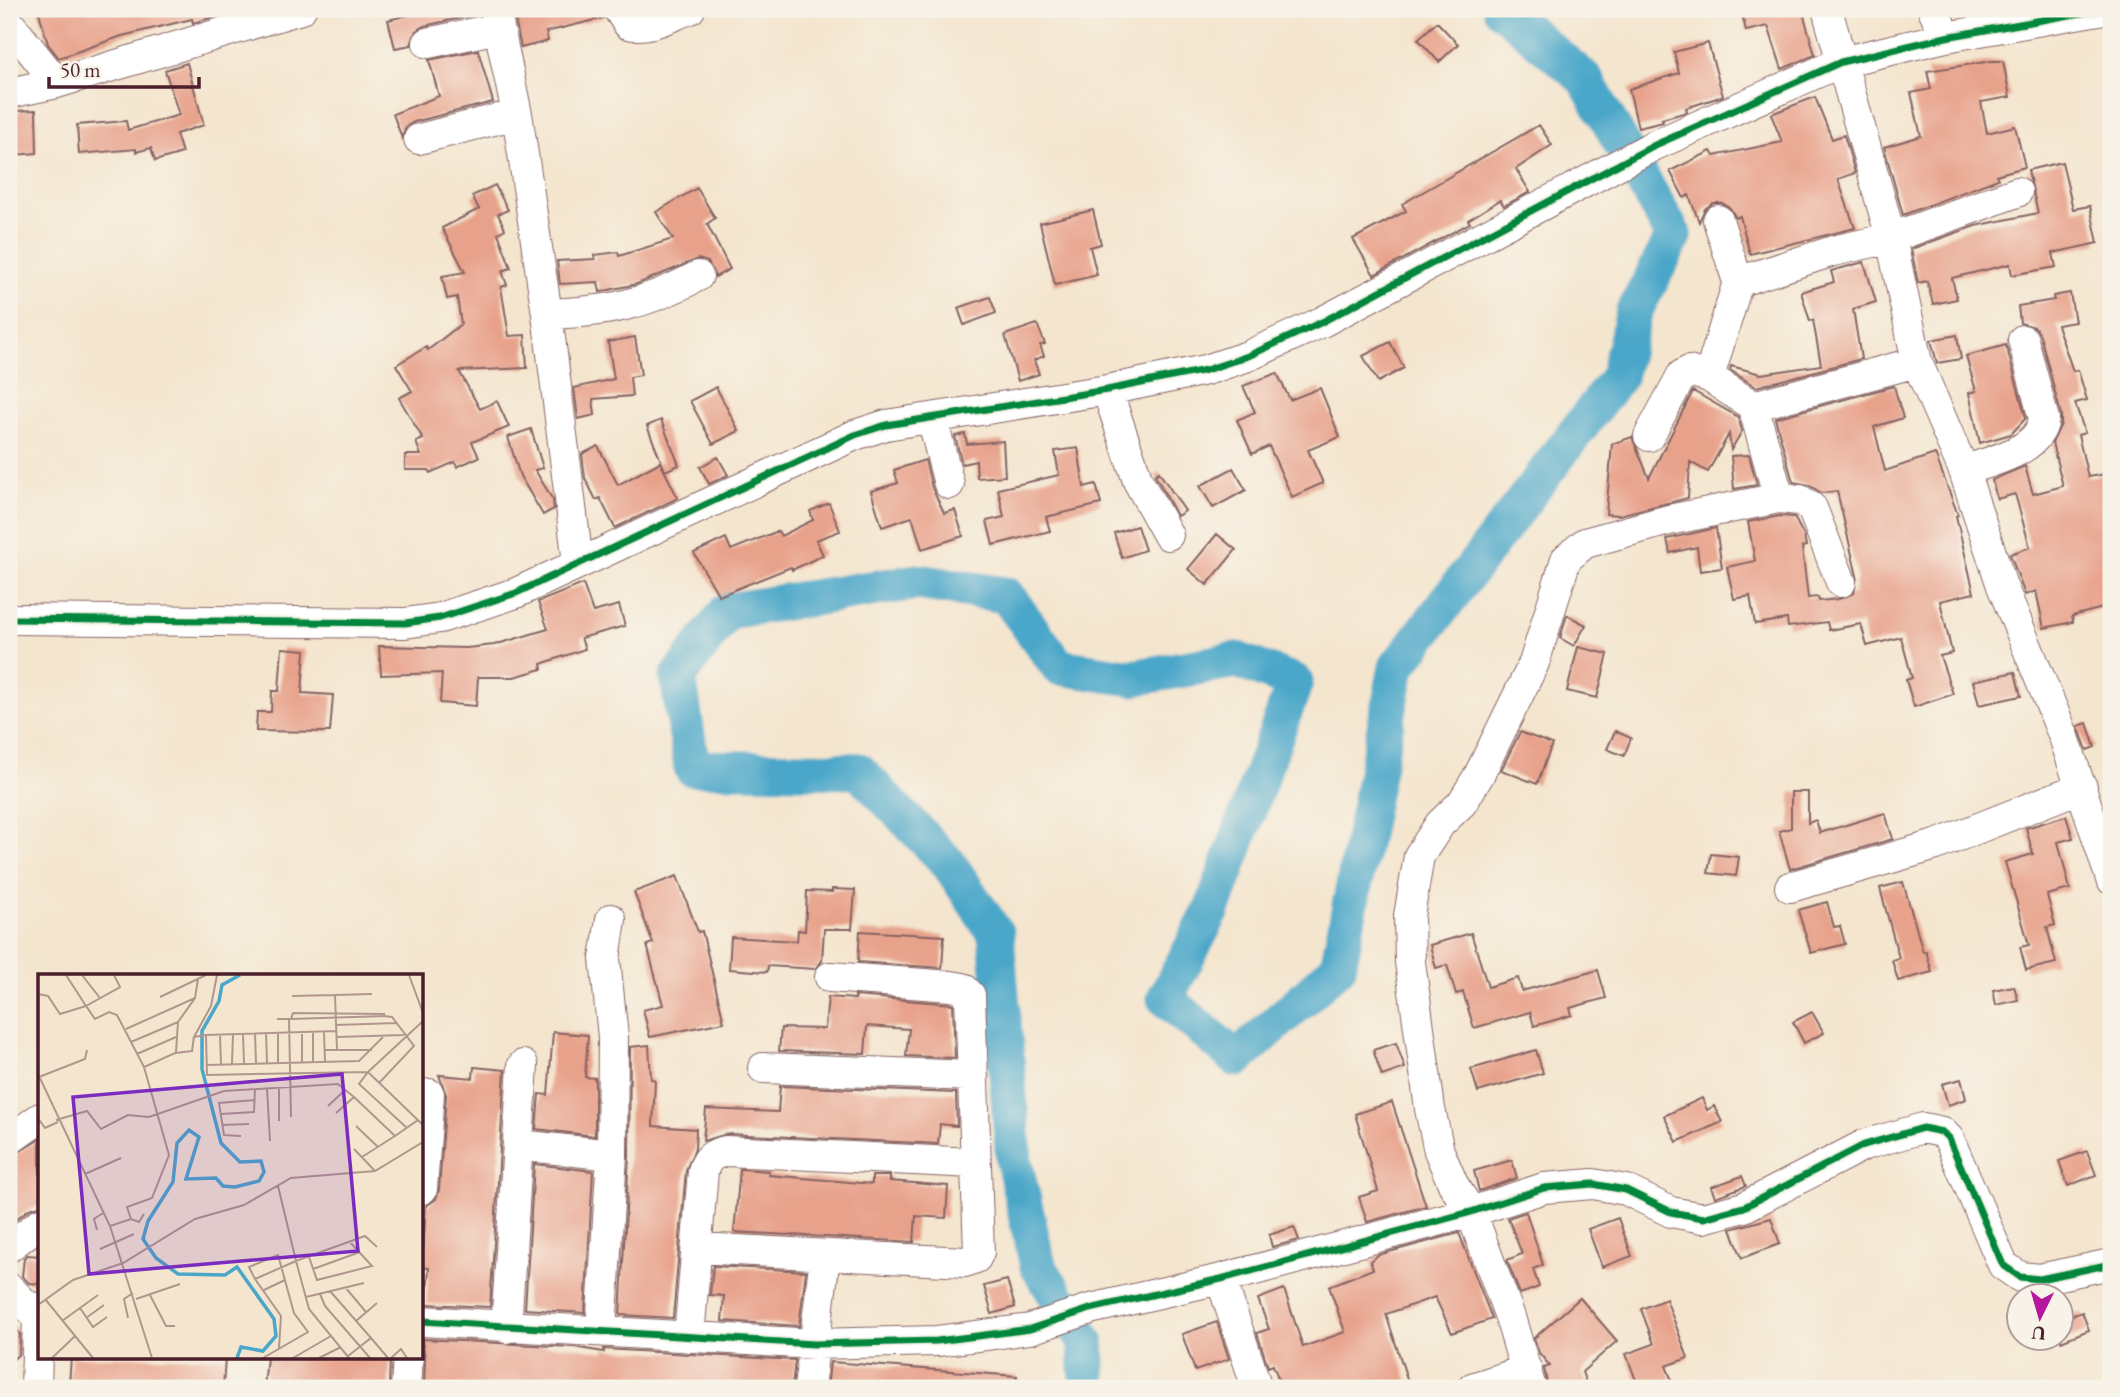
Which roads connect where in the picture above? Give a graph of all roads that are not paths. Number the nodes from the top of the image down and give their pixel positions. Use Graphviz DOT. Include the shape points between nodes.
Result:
graph roads {
  1 [pos="301,9"];
  2 [pos="618,9"];
  3 [pos="690,9"];
  4 [pos="1827,9"];
  5 [pos="1933,9"];
  6 [pos="2104,9"];
  7 [pos="496,18"];
  8 [pos="9,23"];
  9 [pos="1946,37"];
  10 [pos="428,43"];
  11 [pos="1841,62"];
  12 [pos="57,83"];
  13 [pos="9,93"];
  14 [pos="517,114"];
  15 [pos="419,139"];
  16 [pos="2017,192"];
  17 [pos="1718,219"];
  18 [pos="1891,238"];
  19 [pos="698,276"];
  20 [pos="1738,282"];
  21 [pos="547,314"];
  22 [pos="2023,340"];
  23 [pos="1917,362"];
  24 [pos="1709,377"];
  25 [pos="1107,390"];
  26 [pos="1753,406"];
  27 [pos="932,418"];
  28 [pos="1649,436"];
  29 [pos="1964,471"];
  30 [pos="949,484"];
  31 [pos="1779,498"];
  32 [pos="1168,536"];
  33 [pos="578,563"];
  34 [pos="1841,582"];
  35 [pos="9,619"];
  36 [pos="2082,787"];
  37 [pos="2111,879"];
  38 [pos="1790,887"];
  39 [pos="611,919"];
  40 [pos="831,977"];
  41 [pos="523,1065"];
  42 [pos="763,1068"];
  43 [pos="972,1076"];
  44 [pos="429,1094"];
  45 [pos="38,1119"];
  46 [pos="9,1140"];
  47 [pos="519,1145"];
  48 [pos="612,1155"];
  49 [pos="424,1162"];
  50 [pos="974,1163"];
  51 [pos="1471,1212"];
  52 [pos="38,1225"];
  53 [pos="9,1247"];
  54 [pos="698,1248"];
  55 [pos="825,1257"];
  56 [pos="2111,1264"];
  57 [pos="1221,1279"];
  58 [pos="9,1288"];
  59 [pos="38,1311"];
  60 [pos="424,1321"];
  61 [pos="506,1328"];
  62 [pos="601,1331"];
  63 [pos="38,1337"];
  64 [pos="689,1338"];
  65 [pos="814,1344"];
  66 [pos="408,1358"];
  67 [pos="1529,1379"];
  68 [pos="36,1388"];
  69 [pos="406,1388"];
  70 [pos="809,1388"];
  71 [pos="1257,1388"];
  72 [pos="1472,1388"];
  1 -- 12 [label="street"];
  2 -- 3 [label="street" via="628,24 635,26"];
  4 -- 11 [label="street"];
  5 -- 9 [label="street"];
  6 -- 9 [label="street"];
  7 -- 10 [label="street"];
  7 -- 14 [label="street"];
  8 -- 12 [label="street"];
  9 -- 11 [label="street"];
  11 -- 18 [label="street"];
  11 -- 25 [label="street" via="1653,146 1275,345 1206,370"];
  12 -- 13 [label="street"];
  14 -- 15 [label="street"];
  14 -- 21 [label="street"];
  16 -- 18 [label="street"];
  17 -- 20 [label="street"];
  18 -- 20 [label="street" via="1833,251"];
  18 -- 23 [label="street"];
  19 -- 21 [label="street" via="625,307"];
  20 -- 24 [label="street"];
  21 -- 33 [label="street"];
  22 -- 29 [label="street" via="2044,419 2042,430 2025,447"];
  23 -- 26 [label="street"];
  23 -- 29 [label="street"];
  24 -- 26 [label="street"];
  24 -- 28 [label="street" via="1696,372 1682,374"];
  25 -- 27 [label="street"];
  25 -- 32 [label="street" via="1138,481"];
  26 -- 31 [label="street"];
  27 -- 30 [label="street"];
  27 -- 33 [label="street" via="855,435"];
  29 -- 36 [label="street" via="2002,586"];
  31 -- 34 [label="street" via="1800,500 1812,508"];
  31 -- 51 [label="street" via="1669,520 1573,550 1566,559 1534,663 1479,775 1419,856 1409,931 1424,1064 1439,1151"];
  33 -- 35 [label="street" via="470,610 405,623"];
  36 -- 37 [label="street"];
  36 -- 38 [label="street" via="1936,845"];
  39 -- 48 [label="street" via="605,959 613,1037"];
  40 -- 43 [label="street" via="963,988 972,1004"];
  41 -- 47 [label="street"];
  42 -- 43 [label="street"];
  43 -- 50 [label="street"];
  44 -- 49 [label="street"];
  45 -- 46 [label="street"];
  47 -- 48 [label="street"];
  47 -- 61 [label="street"];
  48 -- 62 [label="street"];
  50 -- 54 [label="street" via="714,1154 703,1171"];
  50 -- 55 [label="street" via="980,1242 976,1258 965,1262"];
  51 -- 56 [label="street" via="1544,1188 1593,1184 1626,1190 1671,1212 1703,1218 1744,1207 1864,1145 1913,1130 1933,1129 1949,1139 2003,1265 2020,1277 2040,1279"];
  51 -- 57 [label="street"];
  51 -- 67 [label="street"];
  52 -- 53 [label="street"];
  54 -- 55 [label="street"];
  54 -- 64 [label="street"];
  55 -- 65 [label="street"];
  57 -- 65 [label="street" via="1090,1309 1030,1329 937,1341"];
  57 -- 71 [label="street"];
  58 -- 59 [label="street"];
  60 -- 61 [label="street"];
  61 -- 62 [label="street"];
  62 -- 64 [label="street"];
  63 -- 68 [label="street"];
  64 -- 65 [label="street"];
  65 -- 70 [label="street"];
  66 -- 69 [label="street"];
  67 -- 72 [label="street"];
}
